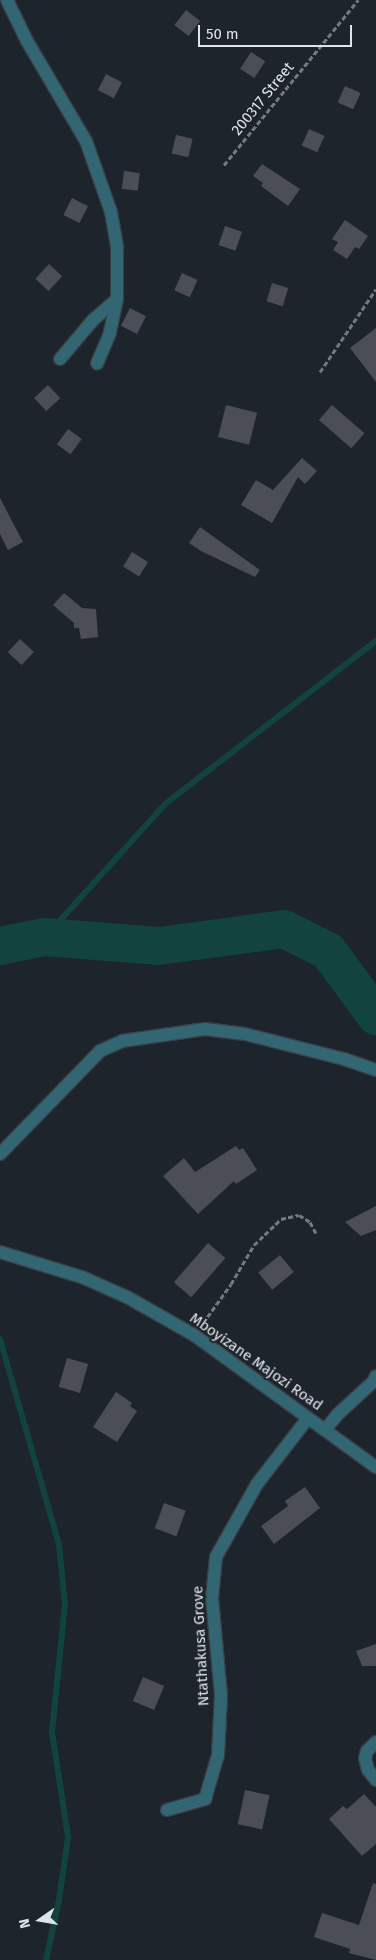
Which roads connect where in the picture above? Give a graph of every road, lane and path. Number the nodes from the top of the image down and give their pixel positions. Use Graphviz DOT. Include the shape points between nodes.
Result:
graph roads {
  1 [pos="7,0"];
  2 [pos="358,0"];
  3 [pos="224,165"];
  4 [pos="376,289"];
  5 [pos="117,299"];
  6 [pos="60,360"];
  7 [pos="97,363"];
  8 [pos="320,372"];
  9 [pos="376,1070"];
  10 [pos="0,1154"];
  11 [pos="317,1235"];
  12 [pos="0,1252"];
  13 [pos="194,1335"];
  14 [pos="376,1376"];
  15 [pos="308,1418"];
  16 [pos="325,1430"];
  17 [pos="376,1467"];
  18 [pos="376,1742"];
  19 [pos="376,1780"];
  20 [pos="166,1810"];
  1 -- 5 [label="street" via="27,41 86,141 101,181 117,247"];
  2 -- 3 [label="path, 200317 Street"];
  4 -- 8 [label="path"];
  5 -- 6 [label="street" via="93,320"];
  5 -- 7 [label="street" via="110,333"];
  9 -- 10 [label="street" via="245,1034 205,1029 122,1041 100,1050"];
  11 -- 13 [label="path" via="310,1222 299,1215 281,1219 254,1245"];
  12 -- 13 [label="street, Mboyizane Majozi Road" via="106,1286"];
  13 -- 15 [label="street, Mboyizane Majozi Road"];
  14 -- 16 [label="street"];
  15 -- 16 [label="street, Mboyizane Majozi Road"];
  15 -- 20 [label="street, Ntathakusa Grove" via="257,1484 216,1557 212,1598 221,1695 218,1755 204,1799"];
  16 -- 17 [label="street, Mboyizane Majozi Road"];
  18 -- 19 [label="street" via="365,1758 368,1770"];
}
